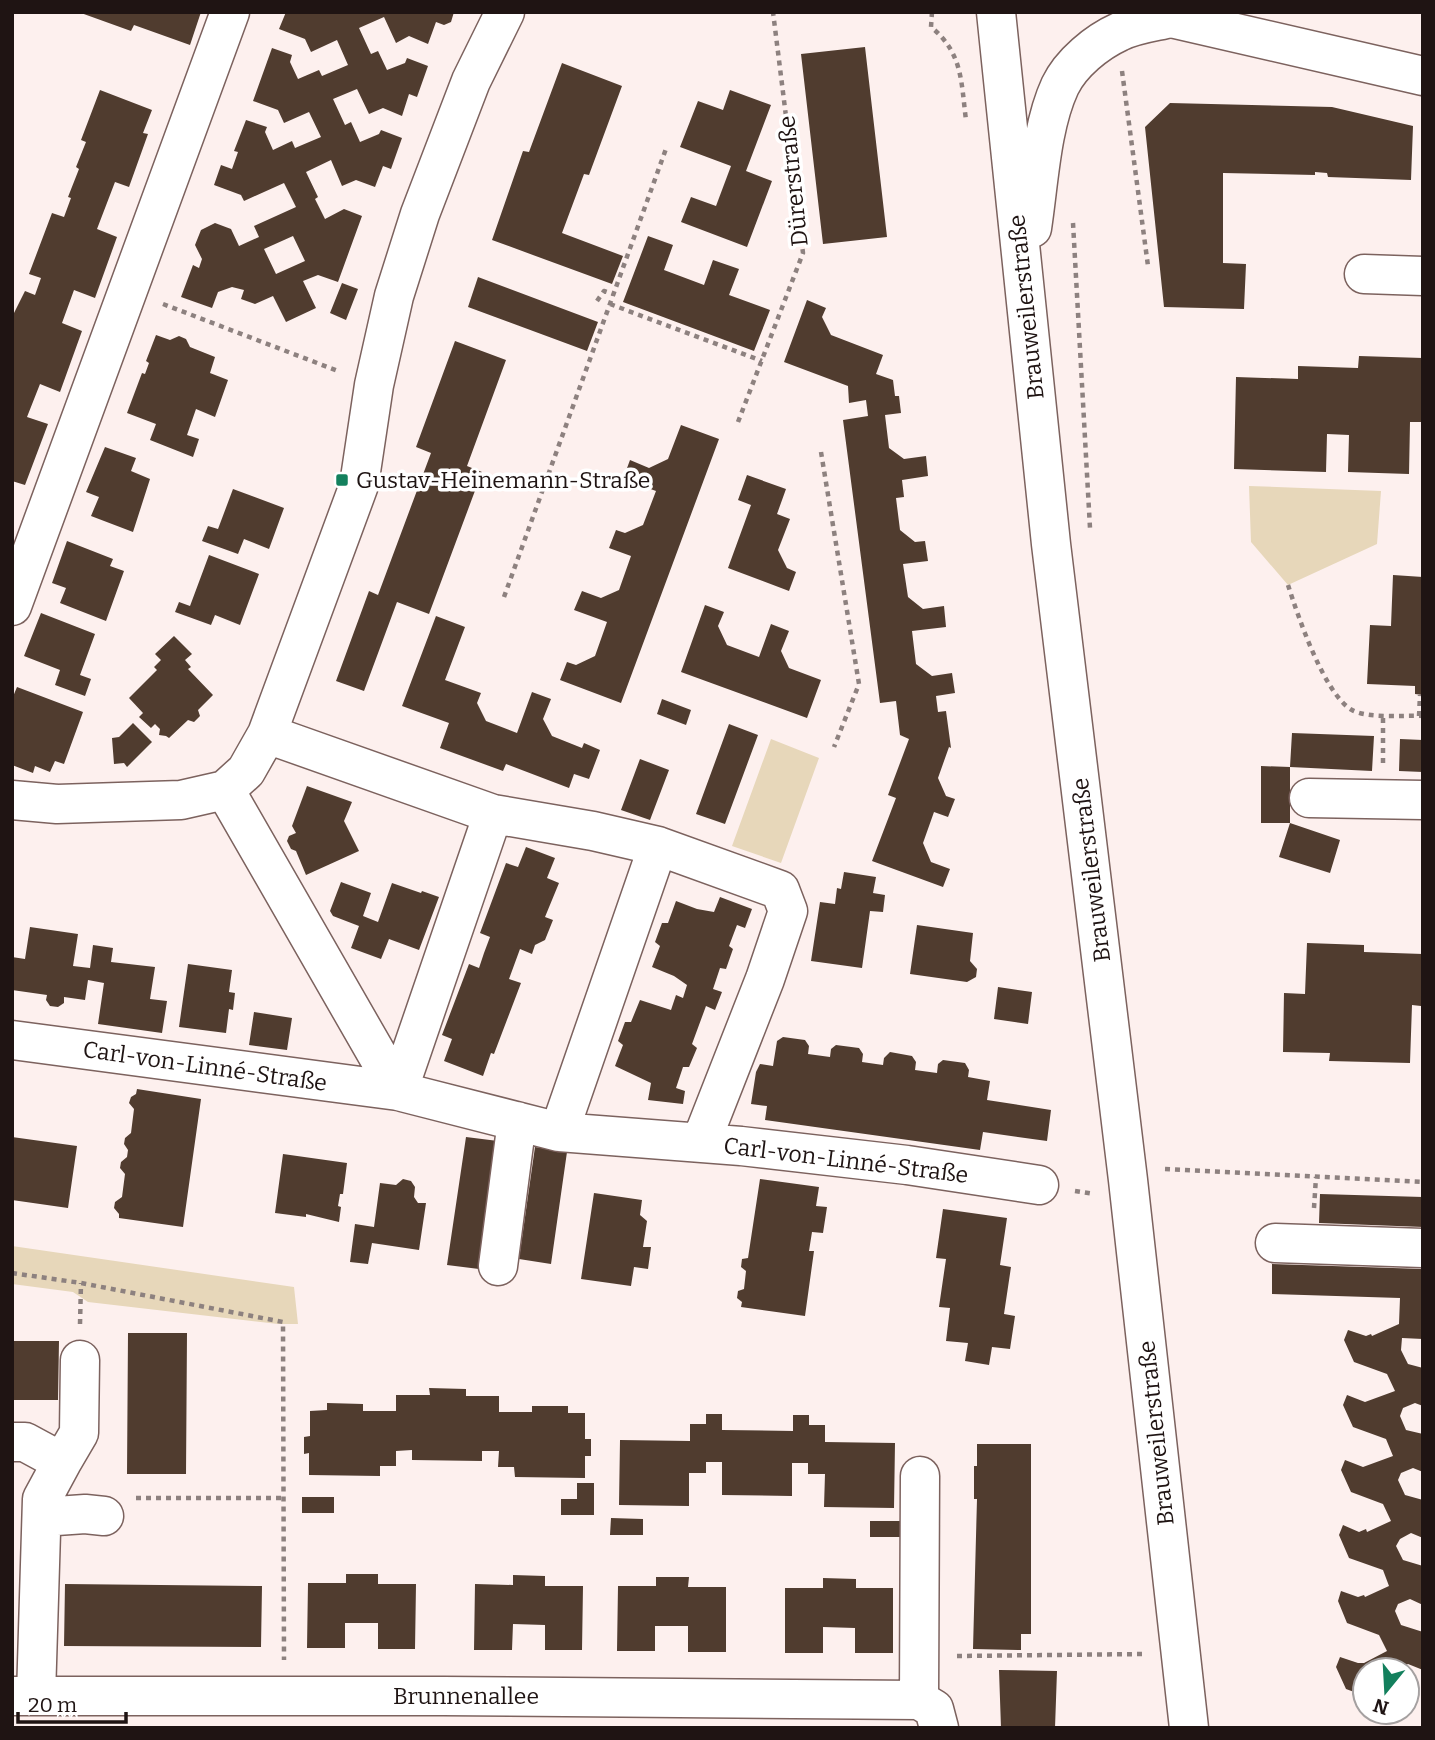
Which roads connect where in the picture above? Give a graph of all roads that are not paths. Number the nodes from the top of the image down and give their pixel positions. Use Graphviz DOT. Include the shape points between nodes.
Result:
graph roads {
  1 [pos="230,12"];
  2 [pos="505,12"];
  3 [pos="996,12"];
  4 [pos="1158,15"];
  5 [pos="1423,76"];
  6 [pos="1364,274"];
  7 [pos="1423,276"];
  8 [pos="1023,282"];
  9 [pos="12,606"];
  10 [pos="267,734"];
  11 [pos="225,790"];
  12 [pos="1309,798"];
  13 [pos="12,800"];
  14 [pos="1423,800"];
  15 [pos="492,814"];
  16 [pos="658,846"];
  17 [pos="12,1040"];
  18 [pos="398,1091"];
  19 [pos="517,1121"];
  20 [pos="559,1132"];
  21 [pos="701,1142"];
  22 [pos="1039,1185"];
  23 [pos="1276,1242"];
  24 [pos="1423,1248"];
  25 [pos="498,1266"];
  26 [pos="80,1360"];
  27 [pos="12,1442"];
  28 [pos="62,1462"];
  29 [pos="920,1476"];
  30 [pos="120,1507"];
  31 [pos="42,1517"];
  32 [pos="24,1696"];
  33 [pos="929,1714"];
  34 [pos="1189,1728"];
  1 -- 9 [label="street"];
  2 -- 10 [label="street" via="471,81 420,214 394,296 359,485"];
  3 -- 8 [label="street, Brauweilerstraße"];
  4 -- 5 [label="street"];
  4 -- 8 [label="street" via="1118,32 1090,51 1061,85 1050,116"];
  6 -- 7 [label="street"];
  8 -- 34 [label="street, Brauweilerstraße"];
  10 -- 11 [label="street" via="246,771"];
  10 -- 15 [label="street"];
  11 -- 13 [label="street" via="181,800 57,804"];
  11 -- 18 [label="street"];
  12 -- 14 [label="street"];
  15 -- 16 [label="street"];
  15 -- 18 [label="street"];
  16 -- 20 [label="street"];
  16 -- 21 [label="street" via="780,890 788,911"];
  17 -- 18 [label="street, Carl-von-Linné-Straße"];
  18 -- 19 [label="street, Carl-von-Linné-Straße"];
  19 -- 20 [label="street, Carl-von-Linné-Straße"];
  19 -- 25 [label="street"];
  20 -- 21 [label="street, Carl-von-Linné-Straße"];
  21 -- 22 [label="street, Carl-von-Linné-Straße"];
  23 -- 24 [label="street"];
  26 -- 28 [label="street" via="79,1433"];
  27 -- 28 [label="street" via="25,1442"];
  28 -- 31 [label="street" via="42,1499"];
  29 -- 33 [label="street, Brunnenallee" via="920,1656"];
  30 -- 31 [label="street"];
  31 -- 32 [label="street"];
  32 -- 33 [label="street, Brunnenallee" via="284,1696"];
}
